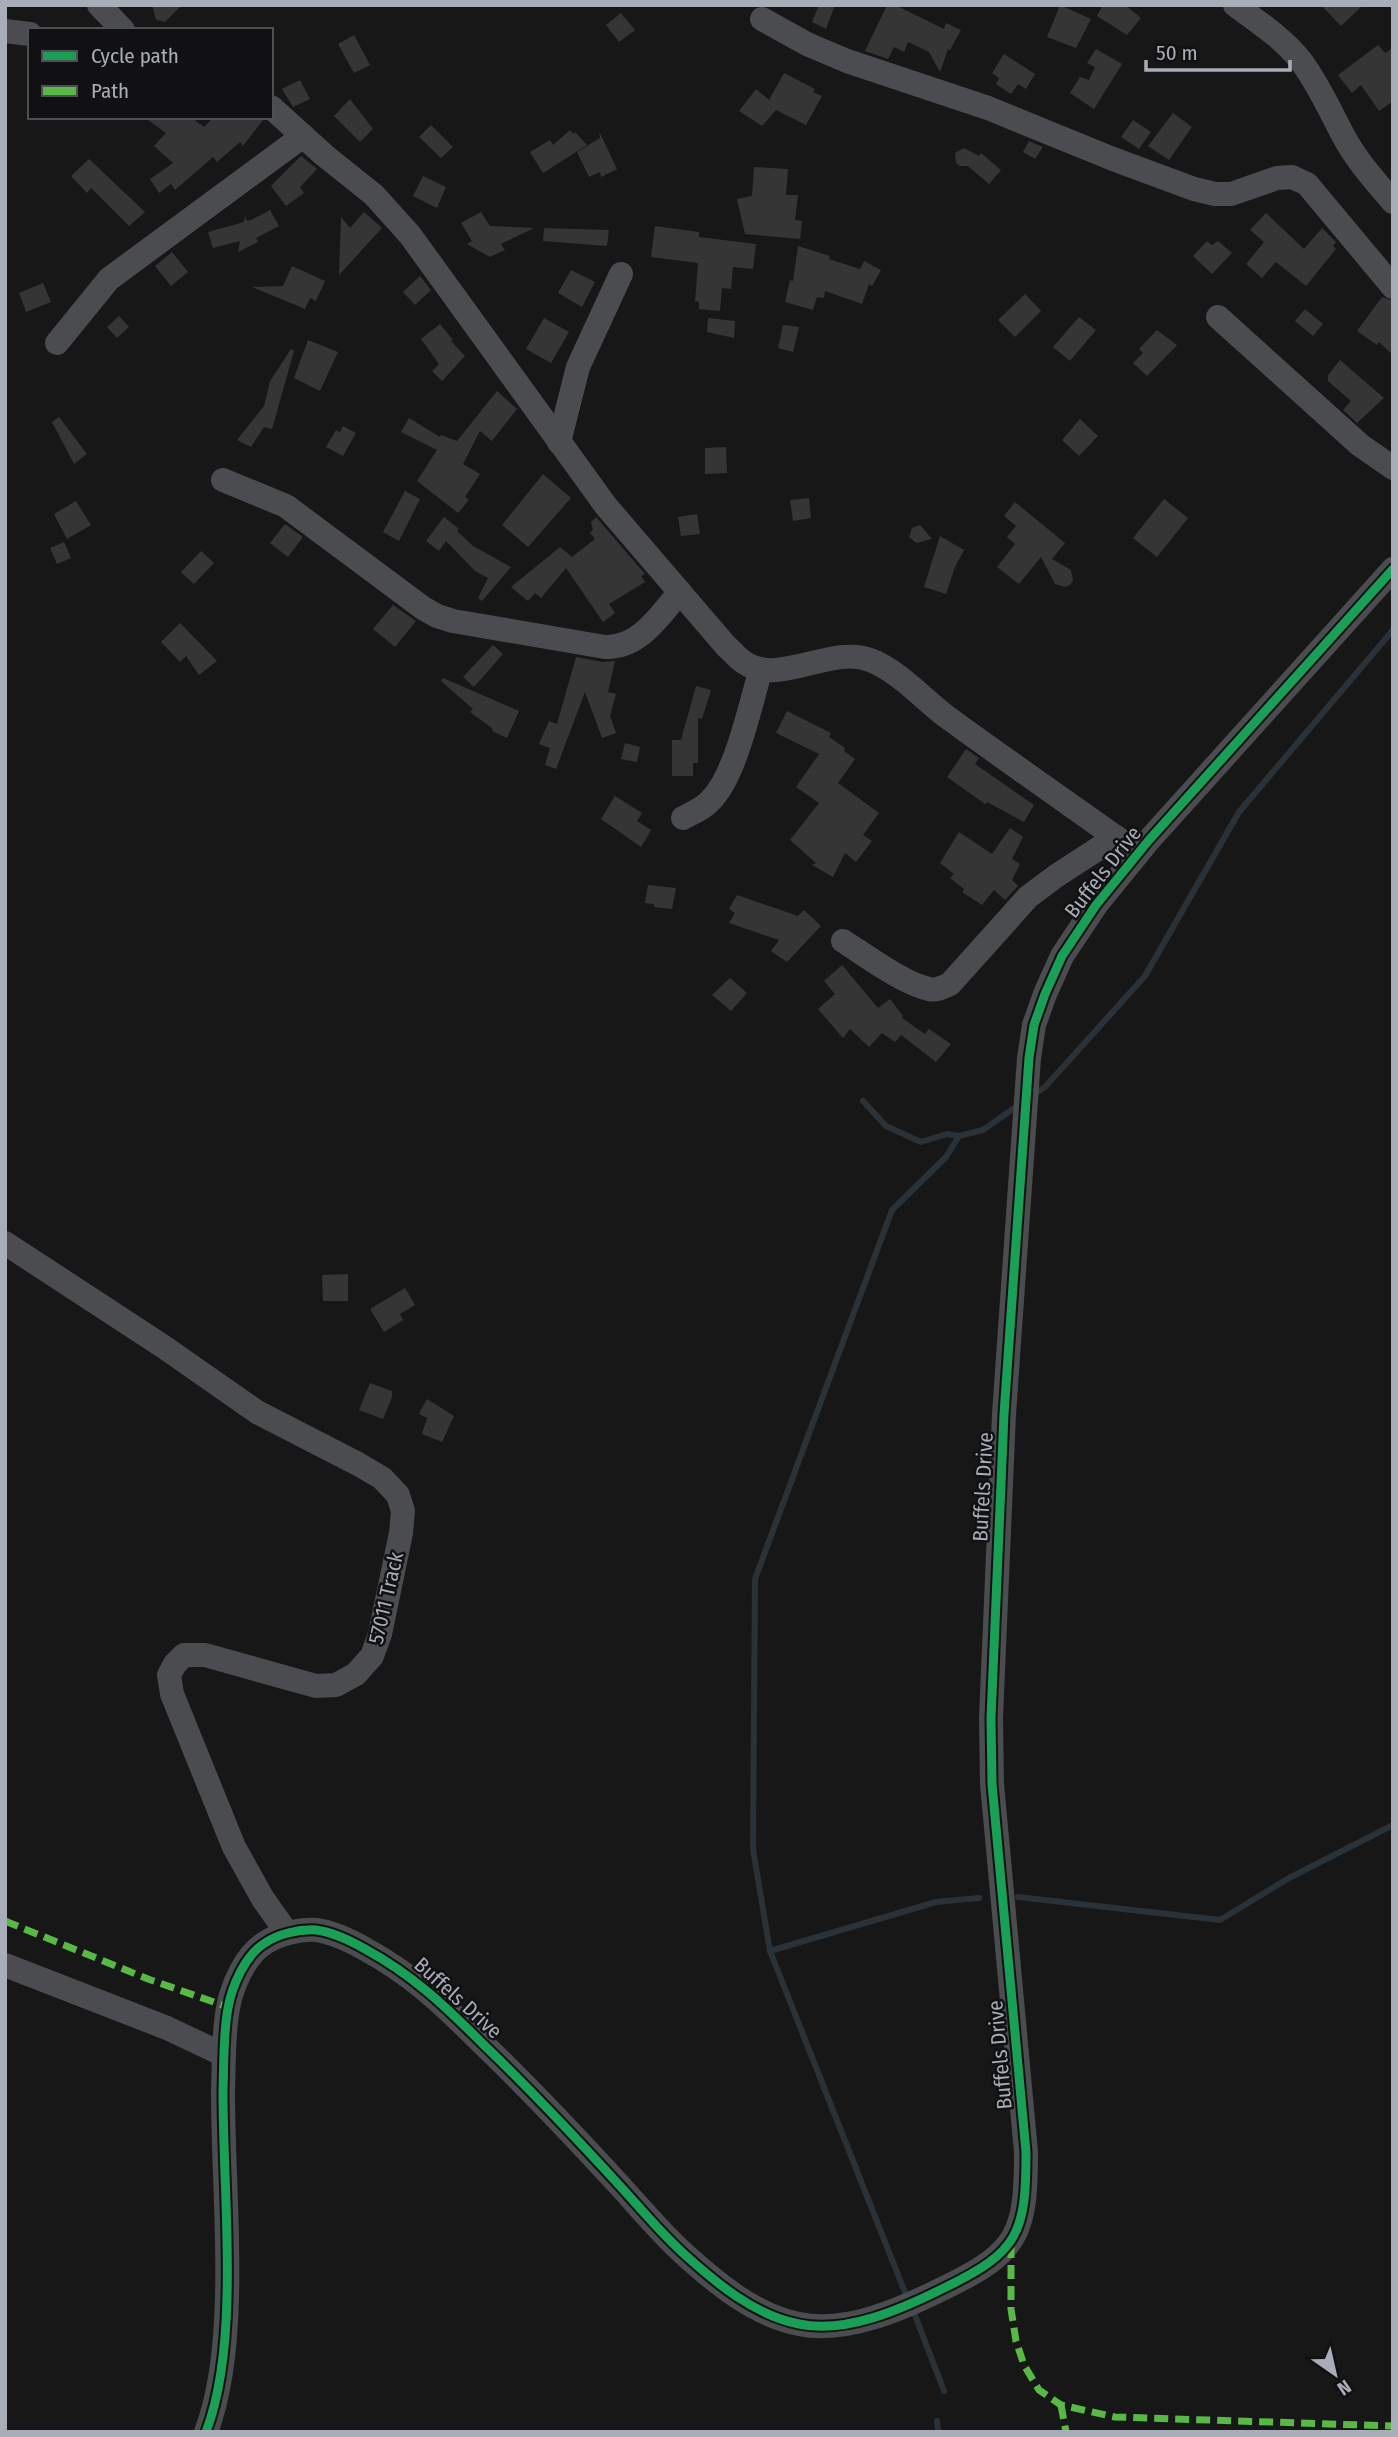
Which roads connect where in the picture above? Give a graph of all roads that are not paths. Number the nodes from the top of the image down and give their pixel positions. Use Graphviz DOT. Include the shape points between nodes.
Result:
graph roads {
  1 [pos="99,5"];
  2 [pos="1235,5"];
  3 [pos="762,19"];
  4 [pos="121,28"];
  5 [pos="5,31"];
  6 [pos="28,34"];
  7 [pos="273,109"];
  8 [pos="303,136"];
  9 [pos="1393,202"];
  10 [pos="621,274"];
  11 [pos="1393,287"];
  12 [pos="1218,317"];
  13 [pos="57,343"];
  14 [pos="559,442"];
  15 [pos="1393,468"];
  16 [pos="223,480"];
  17 [pos="1393,569"];
  18 [pos="680,592"];
  19 [pos="761,670"];
  20 [pos="683,818"];
  21 [pos="1116,837"];
  22 [pos="1138,853"];
  23 [pos="843,941"];
  24 [pos="5,1244"];
  25 [pos="287,1933"];
  26 [pos="5,1965"];
  27 [pos="224,2055"];
  28 [pos="206,2432"];
  1 -- 4 [label="street"];
  2 -- 9 [label="street" via="1283,40 1302,62 1368,175"];
  3 -- 11 [label="street" via="847,61 988,108 1194,189 1231,194 1292,177 1307,184"];
  5 -- 6 [label="street"];
  7 -- 8 [label="street"];
  8 -- 13 [label="street" via="109,279"];
  8 -- 14 [label="street" via="374,195 410,235"];
  10 -- 14 [label="street" via="578,367"];
  12 -- 15 [label="street" via="1360,445"];
  14 -- 18 [label="street" via="606,506"];
  16 -- 18 [label="street" via="286,506 423,608 453,621 620,647 645,632"];
  17 -- 22 [label="street, Buffels Drive"];
  18 -- 19 [label="street" via="726,646 746,664"];
  19 -- 20 [label="street" via="723,783 710,801"];
  19 -- 21 [label="street" via="848,656 870,660"];
  21 -- 22 [label="street"];
  21 -- 23 [label="street" via="1028,897 956,977 939,989 928,989 887,970"];
  22 -- 25 [label="street, Buffels Drive" via="1062,956 1034,1025 1029,1058 1004,1414 991,1718 992,1784 1026,2152 1026,2196 1011,2244 981,2270 874,2317 830,2326 800,2325 764,2314 683,2253 531,2091 438,2000 397,1967 350,1941 316,1930"];
  24 -- 25 [label="street, 57011 Track" via="257,1412 382,1478 398,1495 403,1511 401,1533 380,1634 372,1656 356,1674 336,1685 316,1686 205,1655 184,1655 169,1675 172,1694 234,1847"];
  25 -- 27 [label="street, Buffels Drive" via="262,1944 246,1963 228,2007"];
  26 -- 27 [label="street"];
  27 -- 28 [label="street, Buffels Drive" via="227,2295 223,2355"];
}
